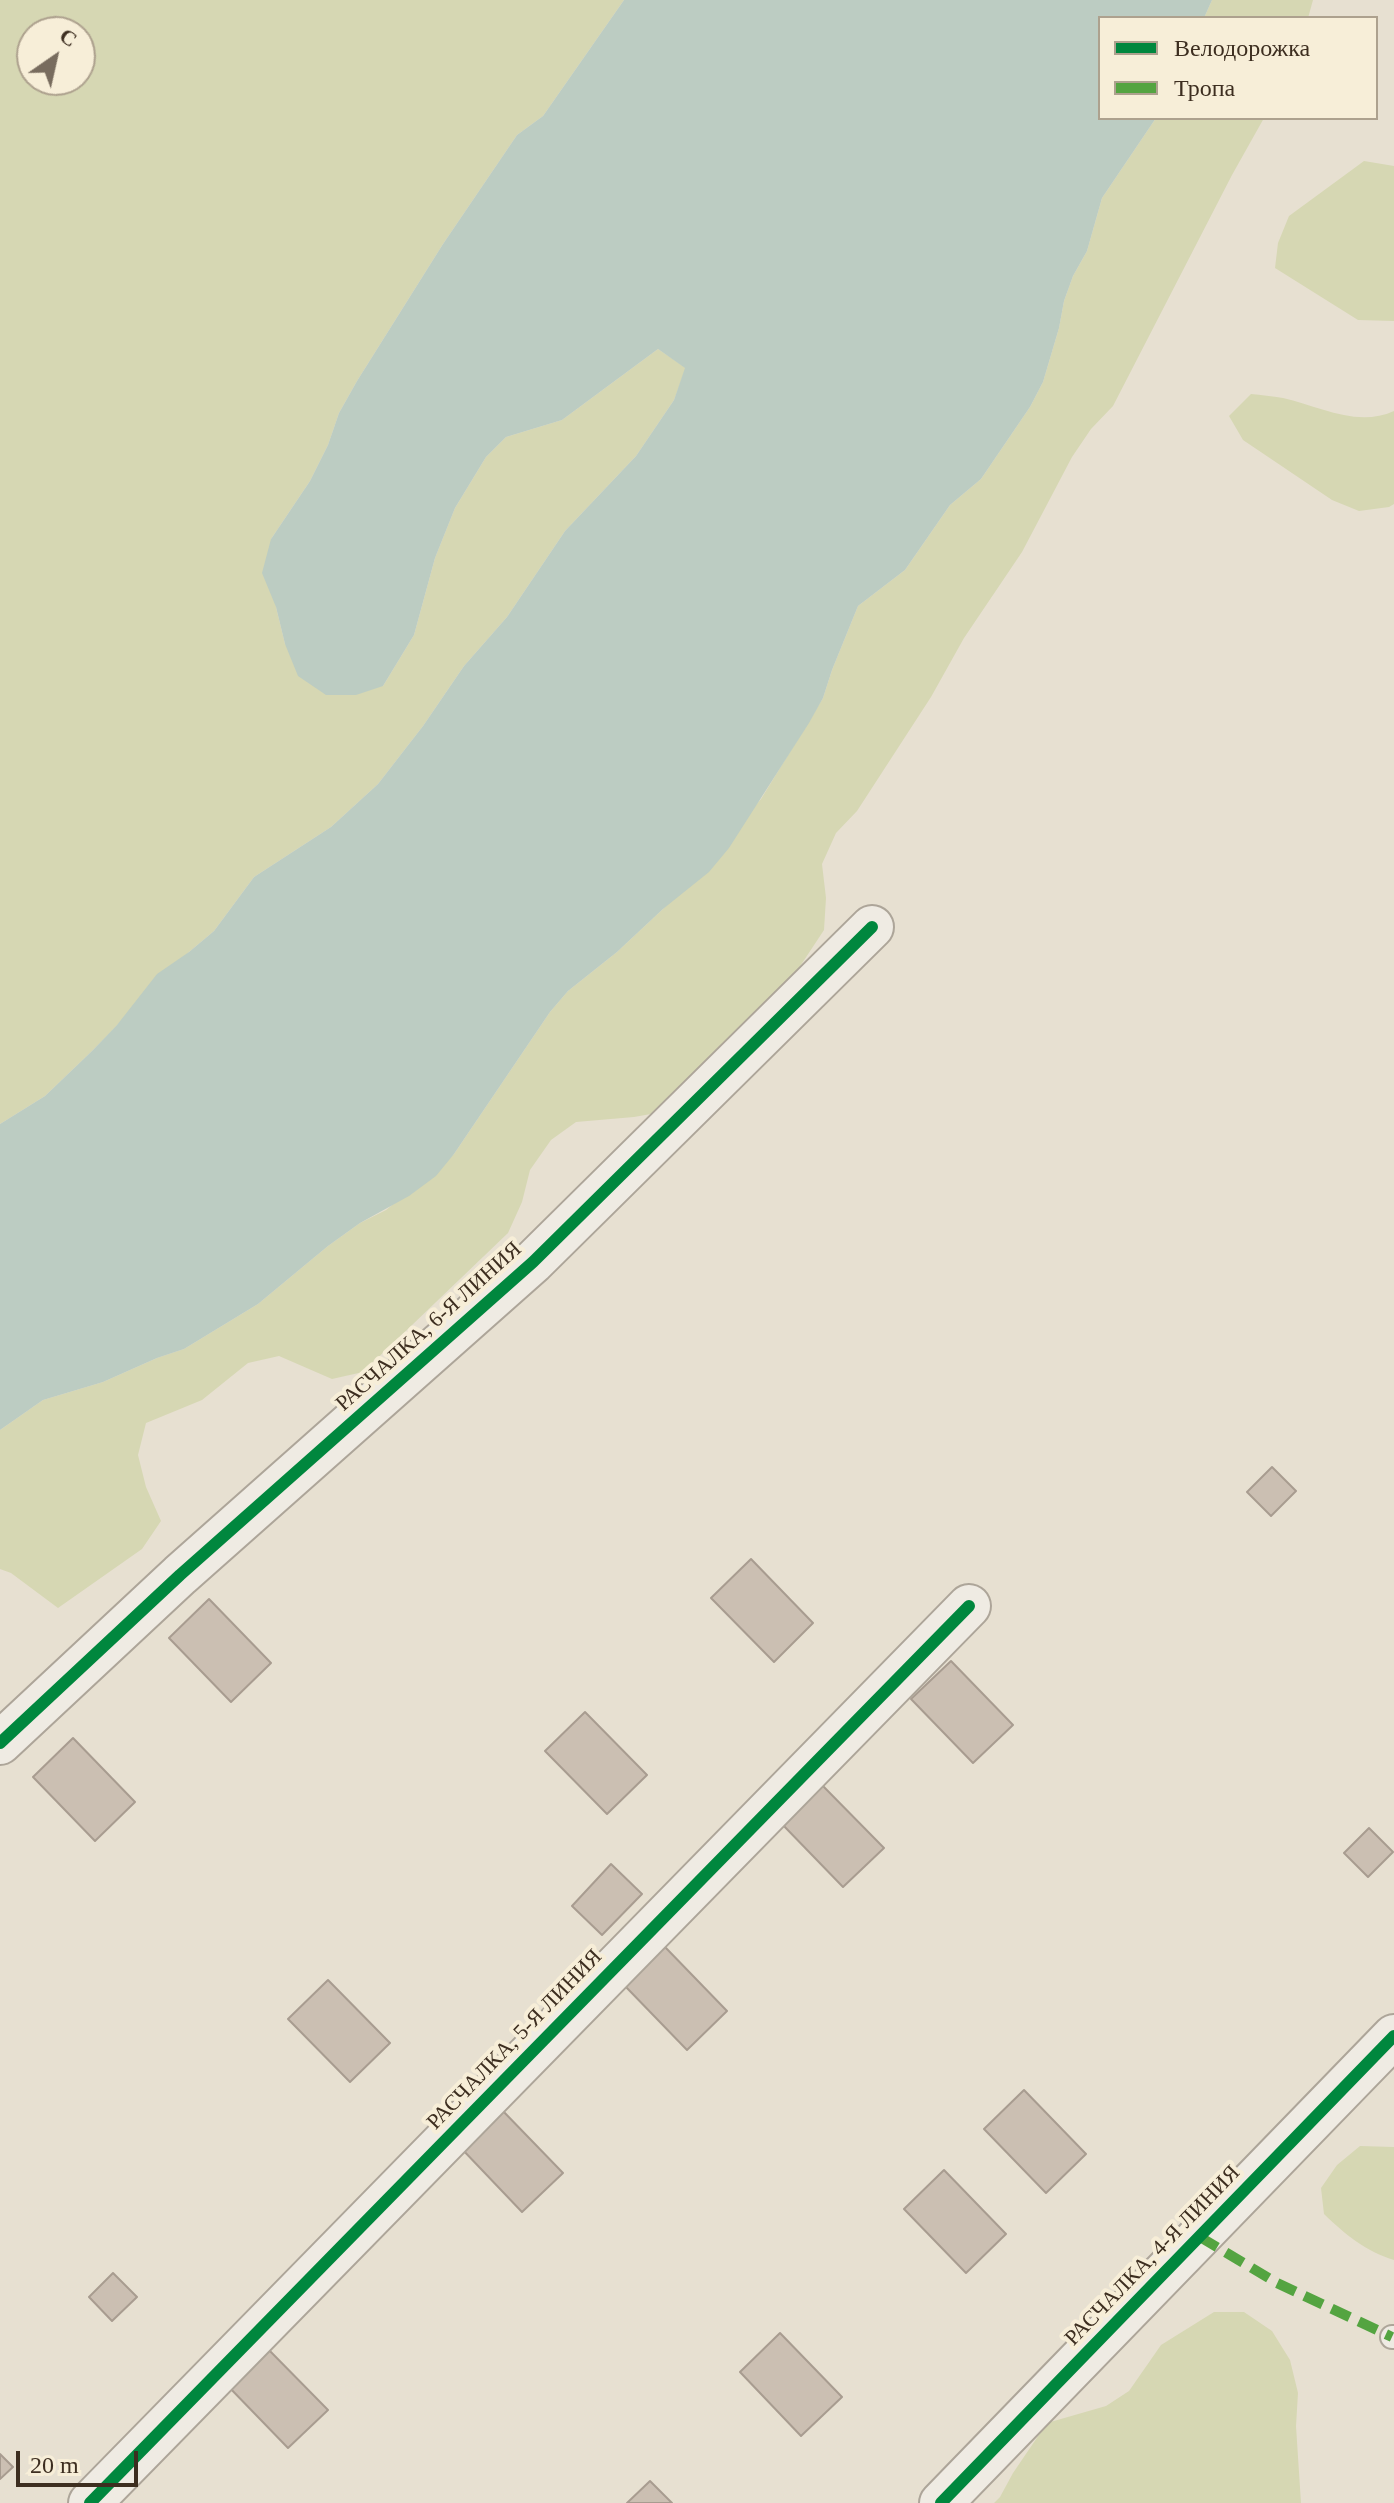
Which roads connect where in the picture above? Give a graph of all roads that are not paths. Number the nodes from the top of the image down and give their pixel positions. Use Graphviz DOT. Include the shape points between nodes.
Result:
graph roads {
  1 [pos="872,927"];
  2 [pos="969,1606"];
  3 [pos="0,1743"];
  4 [pos="1394,2036"];
  5 [pos="90,2503"];
  6 [pos="941,2503"];
  1 -- 3 [label="street, РАСЧАЛКА, 6-Я ЛИНИЯ" via="533,1262 180,1575"];
  2 -- 5 [label="street, РАСЧАЛКА, 5-Я ЛИНИЯ"];
  4 -- 6 [label="street, РАСЧАЛКА, 4-Я ЛИНИЯ"];
}
